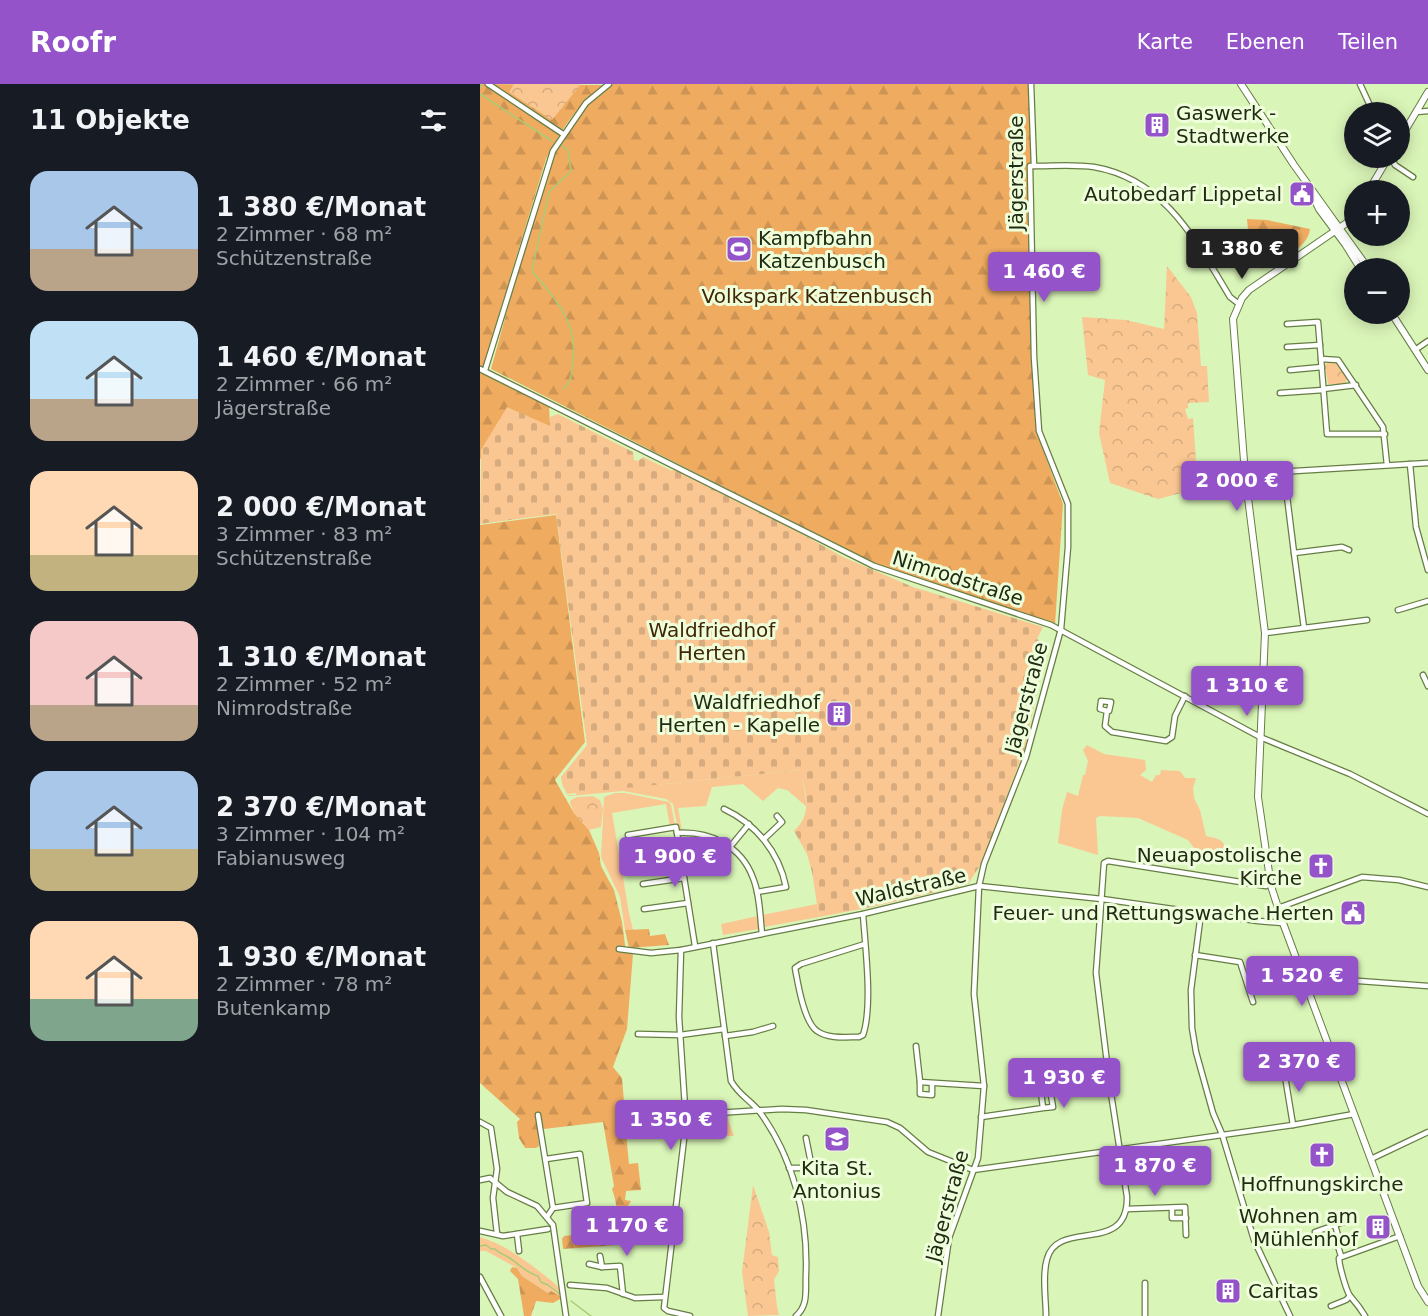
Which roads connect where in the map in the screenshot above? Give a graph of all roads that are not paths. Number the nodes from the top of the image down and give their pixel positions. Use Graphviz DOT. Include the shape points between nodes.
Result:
graph roads {
  1 [pos="488,84"];
  2 [pos="609,84"];
  3 [pos="1031,84"];
  4 [pos="1241,84"];
  5 [pos="1360,84"];
  6 [pos="1428,92"];
  7 [pos="1368,102"];
  8 [pos="1428,111"];
  9 [pos="1416,112"];
  10 [pos="1410,122"];
  11 [pos="562,134"];
  12 [pos="1034,166"];
  13 [pos="1400,168"];
  14 [pos="1413,177"];
  15 [pos="1344,225"];
  16 [pos="1337,229"];
  17 [pos="1354,258"];
  18 [pos="1360,258"];
  19 [pos="1239,304"];
  20 [pos="1287,324"];
  21 [pos="1398,324"];
  22 [pos="1428,341"];
  23 [pos="1320,345"];
  24 [pos="1287,347"];
  25 [pos="1415,350"];
  26 [pos="1321,358"];
  27 [pos="1322,367"];
  28 [pos="482,369"];
  29 [pos="1290,370"];
  30 [pos="1428,370"];
  31 [pos="1356,385"];
  32 [pos="1323,389"];
  33 [pos="1280,393"];
  34 [pos="1385,434"];
  35 [pos="1428,463"];
  36 [pos="1410,464"];
  37 [pos="1387,465"];
  38 [pos="1284,472"];
  39 [pos="1245,474"];
  40 [pos="1349,550"];
  41 [pos="1294,553"];
  42 [pos="1428,570"];
  43 [pos="1428,601"];
  44 [pos="1398,610"];
  45 [pos="1367,620"];
  46 [pos="1304,628"];
  47 [pos="1060,629"];
  48 [pos="1265,633"];
  49 [pos="1423,675"];
  50 [pos="1428,686"];
  51 [pos="1185,696"];
  52 [pos="1107,711"];
  53 [pos="1260,737"];
  54 [pos="724,809"];
  55 [pos="1428,814"];
  56 [pos="777,816"];
  57 [pos="749,824"];
  58 [pos="677,833"];
  59 [pos="628,835"];
  60 [pos="764,839"];
  61 [pos="730,847"];
  62 [pos="680,853"];
  63 [pos="635,860"];
  64 [pos="684,878"];
  65 [pos="643,884"];
  66 [pos="979,886"];
  67 [pos="1266,886"];
  68 [pos="1428,887"];
  69 [pos="757,892"];
  70 [pos="1102,899"];
  71 [pos="688,903"];
  72 [pos="1278,908"];
  73 [pos="644,909"];
  74 [pos="1201,913"];
  75 [pos="863,914"];
  76 [pos="1283,923"];
  77 [pos="762,934"];
  78 [pos="713,943"];
  79 [pos="865,944"];
  80 [pos="695,946"];
  81 [pos="619,949"];
  82 [pos="681,950"];
  83 [pos="1195,955"];
  84 [pos="1304,977"];
  85 [pos="1428,986"];
  86 [pos="1253,1002"];
  87 [pos="773,1026"];
  88 [pos="724,1029"];
  89 [pos="638,1034"];
  90 [pos="680,1035"];
  91 [pos="725,1036"];
  92 [pos="916,1046"];
  93 [pos="1283,1064"];
  94 [pos="921,1082"];
  95 [pos="932,1084"];
  96 [pos="984,1086"];
  97 [pos="1043,1108"];
  98 [pos="758,1109"];
  99 [pos="685,1114"];
  100 [pos="1354,1114"];
  101 [pos="538,1115"];
  102 [pos="981,1117"];
  103 [pos="480,1122"];
  104 [pos="1293,1125"];
  105 [pos="1428,1132"];
  106 [pos="1222,1134"];
  107 [pos="806,1138"];
  108 [pos="1120,1149"];
  109 [pos="546,1159"];
  110 [pos="1371,1159"];
  111 [pos="789,1168"];
  112 [pos="973,1170"];
  113 [pos="480,1180"];
  114 [pos="495,1184"];
  115 [pos="553,1208"];
  116 [pos="1172,1208"];
  117 [pos="1127,1209"];
  118 [pos="547,1217"];
  119 [pos="1185,1218"];
  120 [pos="1356,1218"];
  121 [pos="1335,1225"];
  122 [pos="548,1229"];
  123 [pos="480,1231"];
  124 [pos="1315,1232"];
  125 [pos="497,1234"];
  126 [pos="517,1234"];
  127 [pos="1186,1235"];
  128 [pos="1400,1236"];
  129 [pos="519,1251"];
  130 [pos="600,1256"];
  131 [pos="1341,1256"];
  132 [pos="589,1264"];
  133 [pos="602,1267"];
  134 [pos="480,1277"];
  135 [pos="1145,1283"];
  136 [pos="570,1285"];
  137 [pos="623,1294"];
  138 [pos="1350,1296"];
  139 [pos="664,1297"];
  140 [pos="1428,1302"];
  141 [pos="1331,1306"];
  142 [pos="501,1316"];
  143 [pos="566,1316"];
  144 [pos="690,1316"];
  145 [pos="796,1316"];
  146 [pos="938,1316"];
  147 [pos="1046,1316"];
  148 [pos="1145,1316"];
  149 [pos="1290,1316"];
  150 [pos="1365,1316"];
  1 -- 11 [label="street"];
  2 -- 11 [label="street" via="586,103"];
  3 -- 12 [label="street, Jägerstraße"];
  4 -- 16 [label="main road"];
  5 -- 7 [label="street"];
  6 -- 9 [label="main road"];
  8 -- 9 [label="street"];
  9 -- 10 [label="main road"];
  11 -- 28 [label="street" via="549,162"];
  12 -- 19 [label="street" via="1091,166 1133,179 1152,191 1177,216 1230,297"];
  12 -- 47 [label="street, Jägerstraße" via="1030,166 1039,431 1068,504"];
  13 -- 14 [label="street"];
  15 -- 16 [label="main road"];
  16 -- 17 [label="main road"];
  16 -- 18 [label="main road"];
  16 -- 19 [label="main road" via="1249,290"];
  19 -- 39 [label="main road" via="1233,328"];
  20 -- 23 [label="street" via="1318,322"];
  21 -- 25 [label="main road"];
  22 -- 25 [label="street"];
  23 -- 24 [label="street"];
  23 -- 26 [label="street"];
  25 -- 30 [label="main road"];
  26 -- 27 [label="street"];
  26 -- 31 [label="street" via="1338,360"];
  27 -- 29 [label="street"];
  27 -- 32 [label="street"];
  28 -- 47 [label="street, Nimrodstraße" via="874,566"];
  31 -- 32 [label="street"];
  31 -- 34 [label="street"];
  32 -- 33 [label="street"];
  32 -- 34 [label="street" via="1327,434"];
  34 -- 37 [label="street"];
  35 -- 36 [label="street"];
  36 -- 37 [label="street"];
  36 -- 42 [label="street" via="1416,527"];
  37 -- 38 [label="street"];
  38 -- 39 [label="street"];
  38 -- 41 [label="street"];
  39 -- 48 [label="main road"];
  40 -- 41 [label="street" via="1342,547"];
  41 -- 46 [label="street"];
  43 -- 44 [label="street"];
  45 -- 46 [label="street"];
  46 -- 48 [label="street"];
  47 -- 51 [label="street, Nimrodstraße"];
  47 -- 66 [label="street, Jägerstraße" via="1026,757"];
  48 -- 53 [label="main road"];
  49 -- 50 [label="street"];
  51 -- 52 [label="street" via="1175,716 1172,737 1166,741 1112,732 1105,726"];
  51 -- 53 [label="street, Nimrodstraße"];
  53 -- 55 [label="street, Nimrodstraße" via="1350,774"];
  53 -- 72 [label="main road" via="1258,797 1265,856"];
  54 -- 57 [label="street"];
  56 -- 60 [label="street" via="782,822"];
  57 -- 60 [label="street"];
  57 -- 61 [label="street"];
  58 -- 59 [label="street" via="676,827"];
  58 -- 61 [label="street" via="709,836"];
  58 -- 62 [label="street"];
  60 -- 69 [label="street" via="786,887"];
  61 -- 69 [label="street" via="745,862"];
  62 -- 63 [label="street"];
  62 -- 64 [label="street"];
  64 -- 65 [label="street"];
  64 -- 71 [label="street"];
  66 -- 70 [label="street, Waldstraße"];
  66 -- 75 [label="street, Waldstraße"];
  66 -- 96 [label="street, Jägerstraße" via="974,994"];
  67 -- 70 [label="street" via="1108,861 1104,863"];
  68 -- 72 [label="street" via="1362,877"];
  69 -- 77 [label="street"];
  70 -- 74 [label="street, Waldstraße"];
  70 -- 108 [label="street" via="1096,973"];
  71 -- 73 [label="street"];
  71 -- 80 [label="street"];
  72 -- 76 [label="main road"];
  74 -- 76 [label="street, Waldstraße"];
  74 -- 83 [label="street"];
  75 -- 77 [label="street, Waldstraße"];
  75 -- 79 [label="street"];
  76 -- 84 [label="main road"];
  77 -- 78 [label="street, Waldstraße"];
  78 -- 80 [label="street, Waldstraße"];
  78 -- 88 [label="street"];
  79 -- 79 [label="street" via="867,1010 862,1035 831,1037 818,1032 804,1008 795,968"];
  80 -- 82 [label="street, Waldstraße"];
  81 -- 82 [label="street, Waldstraße" via="651,953"];
  82 -- 90 [label="street"];
  83 -- 86 [label="street" via="1240,962"];
  83 -- 106 [label="street" via="1191,990 1196,1052"];
  84 -- 85 [label="street"];
  84 -- 100 [label="main road"];
  87 -- 91 [label="street"];
  88 -- 90 [label="street"];
  88 -- 91 [label="street"];
  89 -- 90 [label="street"];
  90 -- 99 [label="street"];
  91 -- 98 [label="street" via="730,1081"];
  92 -- 94 [label="street"];
  93 -- 104 [label="street"];
  94 -- 95 [label="street"];
  94 -- 95 [label="street" via="920,1094 932,1095"];
  95 -- 96 [label="street"];
  96 -- 102 [label="street, Jägerstraße"];
  97 -- 97 [label="street" via="1053,1107 1049,1083 1040,1084"];
  97 -- 102 [label="street"];
  98 -- 99 [label="street"];
  98 -- 111 [label="street"];
  98 -- 112 [label="street" via="806,1110 887,1122 928,1152"];
  99 -- 139 [label="street"];
  100 -- 104 [label="street"];
  100 -- 110 [label="main road"];
  101 -- 109 [label="street"];
  102 -- 112 [label="street, Jägerstraße" via="978,1158"];
  103 -- 114 [label="street" via="491,1128 497,1168"];
  104 -- 106 [label="street"];
  105 -- 110 [label="street"];
  106 -- 108 [label="street"];
  106 -- 149 [label="street" via="1254,1240"];
  107 -- 111 [label="street" via="812,1168"];
  108 -- 112 [label="street"];
  108 -- 117 [label="street"];
  109 -- 115 [label="street"];
  109 -- 115 [label="street" via="580,1154 587,1203"];
  110 -- 128 [label="main road"];
  111 -- 145 [label="street" via="800,1199 807,1248 805,1306"];
  112 -- 146 [label="street, Jägerstraße" via="949,1238"];
  113 -- 114 [label="street" via="490,1178"];
  114 -- 118 [label="street" via="537,1206"];
  114 -- 125 [label="street"];
  115 -- 118 [label="street"];
  116 -- 117 [label="street"];
  116 -- 119 [label="street" via="1172,1218"];
  116 -- 119 [label="street" via="1185,1207"];
  117 -- 147 [label="street" via="1122,1221 1108,1231 1063,1240 1050,1252 1046,1266"];
  118 -- 143 [label="street" via="555,1229"];
  119 -- 127 [label="street"];
  120 -- 121 [label="street"];
  121 -- 124 [label="street"];
  121 -- 131 [label="street"];
  122 -- 126 [label="street"];
  123 -- 125 [label="street"];
  125 -- 126 [label="street"];
  126 -- 129 [label="street"];
  128 -- 131 [label="street"];
  128 -- 140 [label="main road"];
  130 -- 133 [label="street"];
  131 -- 138 [label="street" via="1339,1263"];
  132 -- 133 [label="street"];
  133 -- 137 [label="street" via="620,1266"];
  134 -- 142 [label="street"];
  135 -- 148 [label="street"];
  136 -- 137 [label="street" via="607,1288"];
  137 -- 139 [label="street" via="635,1298"];
  138 -- 141 [label="street"];
  138 -- 150 [label="street"];
  139 -- 144 [label="street" via="664,1308 668,1311"];
}
